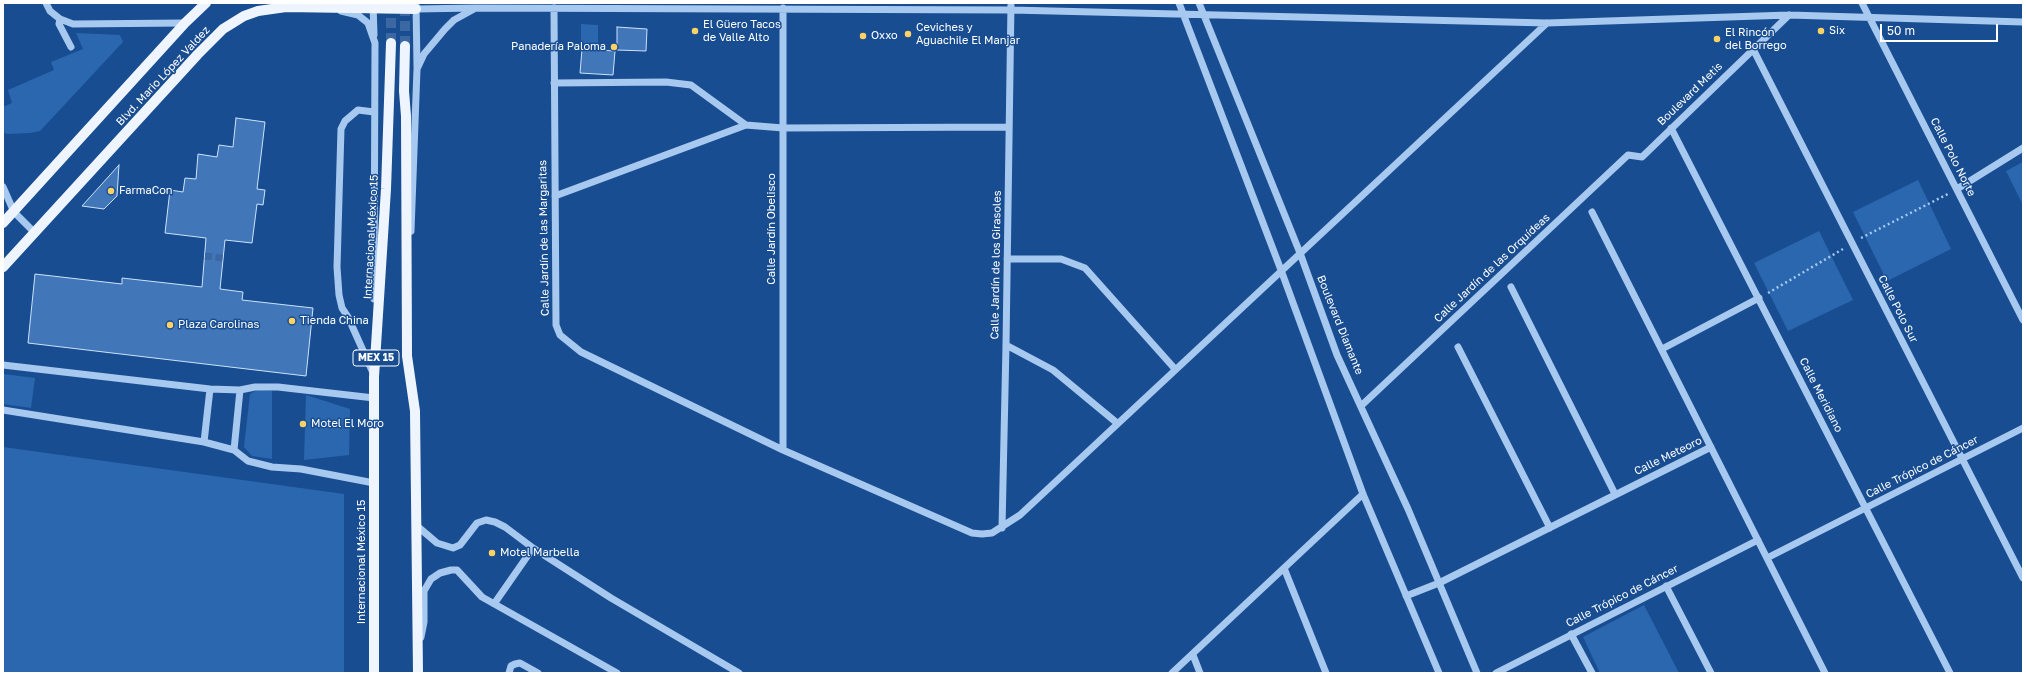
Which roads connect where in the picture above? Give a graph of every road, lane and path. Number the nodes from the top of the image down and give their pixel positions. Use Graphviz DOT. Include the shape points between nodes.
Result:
graph roads {
  1 [pos="46,3"];
  2 [pos="206,3"];
  3 [pos="1178,3"];
  4 [pos="1199,3"];
  5 [pos="1862,3"];
  6 [pos="373,6"];
  7 [pos="416,6"];
  8 [pos="606,6"];
  9 [pos="1011,6"];
  10 [pos="331,8"];
  11 [pos="476,8"];
  12 [pos="554,8"];
  13 [pos="783,8"];
  14 [pos="1182,13"];
  15 [pos="1204,13"];
  16 [pos="1789,15"];
  17 [pos="1870,18"];
  18 [pos="60,19"];
  19 [pos="2023,22"];
  20 [pos="185,23"];
  21 [pos="1547,23"];
  22 [pos="375,43"];
  23 [pos="391,43"];
  24 [pos="405,46"];
  25 [pos="72,47"];
  26 [pos="1753,49"];
  27 [pos="417,69"];
  28 [pos="554,83"];
  29 [pos="374,112"];
  30 [pos="746,125"];
  31 [pos="783,128"];
  32 [pos="1008,128"];
  33 [pos="1671,128"];
  34 [pos="2023,148"];
  35 [pos="1642,157"];
  36 [pos="3,187"];
  37 [pos="1957,190"];
  38 [pos="555,196"];
  39 [pos="14,212"];
  40 [pos="1592,212"];
  41 [pos="3,223"];
  42 [pos="34,232"];
  43 [pos="1300,254"];
  44 [pos="1007,259"];
  45 [pos="3,267"];
  46 [pos="1281,270"];
  47 [pos="1511,287"];
  48 [pos="1759,298"];
  49 [pos="2023,320"];
  50 [pos="1006,345"];
  51 [pos="1458,347"];
  52 [pos="1662,349"];
  53 [pos="407,356"];
  54 [pos="3,365"];
  55 [pos="1175,369"];
  56 [pos="374,377"];
  57 [pos="210,389"];
  58 [pos="240,390"];
  59 [pos="374,398"];
  60 [pos="1362,405"];
  61 [pos="3,410"];
  62 [pos="1117,423"];
  63 [pos="2023,428"];
  64 [pos="204,442"];
  65 [pos="1711,446"];
  66 [pos="234,450"];
  67 [pos="783,450"];
  68 [pos="1962,459"];
  69 [pos="374,483"];
  70 [pos="1363,494"];
  71 [pos="1615,494"];
  72 [pos="1866,509"];
  73 [pos="417,526"];
  74 [pos="1002,528"];
  75 [pos="1550,528"];
  76 [pos="1758,540"];
  77 [pos="533,548"];
  78 [pos="1767,558"];
  79 [pos="1284,568"];
  80 [pos="2023,578"];
  81 [pos="1439,583"];
  82 [pos="1666,586"];
  83 [pos="1406,596"];
  84 [pos="494,604"];
  85 [pos="1571,634"];
  86 [pos="418,648"];
  87 [pos="1193,655"];
  88 [pos="374,673"];
  89 [pos="418,673"];
  90 [pos="509,673"];
  91 [pos="538,673"];
  92 [pos="617,673"];
  93 [pos="739,673"];
  94 [pos="1172,673"];
  95 [pos="1200,673"];
  96 [pos="1326,673"];
  97 [pos="1439,673"];
  98 [pos="1477,673"];
  99 [pos="1496,673"];
  100 [pos="1592,673"];
  101 [pos="1711,673"];
  102 [pos="1825,673"];
  103 [pos="1950,673"];
  1 -- 18 [label="street" via="50,11"];
  2 -- 20 [label="main road, Blvd. Mario López Valdez"];
  3 -- 14 [label="street"];
  4 -- 15 [label="street, Boulevard Diamante"];
  5 -- 17 [label="street, Calle Polo Norte"];
  6 -- 7 [label="main road, Blvd. Mario López Valdez"];
  6 -- 10 [label="main road, Blvd. Mario López Valdez"];
  6 -- 22 [label="street"];
  7 -- 11 [label="street"];
  7 -- 27 [label="street"];
  8 -- 12 [label="street"];
  8 -- 13 [label="street"];
  9 -- 13 [label="street"];
  9 -- 14 [label="street"];
  9 -- 32 [label="street, Calle Jardín de los Girasoles"];
  10 -- 22 [label="street" via="358,15 368,23"];
  10 -- 42 [label="main road, Blvd. Mario López Valdez" via="286,7 258,11 223,29"];
  11 -- 12 [label="street"];
  11 -- 27 [label="street" via="454,20 444,29 424,54"];
  12 -- 28 [label="street, Calle Jardín de las Margaritas"];
  13 -- 31 [label="street, Calle Jardín Obelisco"];
  14 -- 15 [label="street"];
  14 -- 46 [label="street"];
  15 -- 21 [label="street"];
  15 -- 43 [label="street, Boulevard Diamante"];
  16 -- 17 [label="street"];
  16 -- 21 [label="street"];
  16 -- 26 [label="street, Boulevard Metis"];
  17 -- 19 [label="street"];
  17 -- 37 [label="street, Calle Polo Norte"];
  18 -- 20 [label="street" via="74,24"];
  18 -- 25 [label="street" via="59,24"];
  20 -- 39 [label="main road, Blvd. Mario López Valdez"];
  21 -- 43 [label="street"];
  22 -- 29 [label="street"];
  23 -- 56 [label="main road, Internacional México 15 / MEX 15" via="386,189"];
  24 -- 53 [label="main road, MEX 15"];
  26 -- 33 [label="street, Boulevard Metis"];
  26 -- 68 [label="street, Calle Polo Sur"];
  27 -- 53 [label="street"];
  28 -- 30 [label="street" via="666,82 691,86"];
  28 -- 38 [label="street, Calle Jardín de las Margaritas"];
  29 -- 56 [label="street"];
  29 -- 56 [label="street" via="358,110 345,121 341,129 337,267 342,308"];
  30 -- 31 [label="street"];
  30 -- 38 [label="street"];
  31 -- 32 [label="street"];
  31 -- 67 [label="street, Calle Jardín Obelisco"];
  32 -- 44 [label="street, Calle Jardín de los Girasoles"];
  33 -- 35 [label="street, Boulevard Metis"];
  33 -- 48 [label="street, Calle Meridiano"];
  34 -- 37 [label="street"];
  35 -- 60 [label="street, Calle Jardín de las Orquídeas" via="1628,155"];
  36 -- 39 [label="street"];
  37 -- 49 [label="street, Calle Polo Norte"];
  38 -- 67 [label="street, Calle Jardín de las Margaritas" via="556,325 560,335 581,352"];
  39 -- 41 [label="main road, Blvd. Mario López Valdez"];
  39 -- 42 [label="street"];
  40 -- 52 [label="street"];
  42 -- 45 [label="main road, Blvd. Mario López Valdez"];
  43 -- 46 [label="street"];
  43 -- 60 [label="street, Boulevard Diamante" via="1337,355"];
  44 -- 50 [label="street, Calle Jardín de los Girasoles"];
  44 -- 55 [label="street" via="1061,259 1085,268"];
  46 -- 55 [label="street"];
  46 -- 70 [label="street"];
  47 -- 71 [label="street"];
  48 -- 52 [label="street"];
  48 -- 72 [label="street, Calle Meridiano"];
  50 -- 62 [label="street" via="1053,370"];
  50 -- 74 [label="street, Calle Jardín de los Girasoles"];
  51 -- 75 [label="street"];
  52 -- 65 [label="street"];
  53 -- 73 [label="main road, MEX 15" via="415,411"];
  54 -- 57 [label="street"];
  55 -- 62 [label="street"];
  56 -- 59 [label="main road, Internacional México 15 / MEX 15"];
  57 -- 58 [label="street"];
  57 -- 64 [label="street"];
  58 -- 59 [label="street" via="278,387"];
  58 -- 66 [label="street"];
  59 -- 69 [label="main road, Internacional México 15 / MEX 15"];
  60 -- 81 [label="street, Boulevard Diamante"];
  61 -- 64 [label="street"];
  62 -- 74 [label="street" via="1020,515"];
  63 -- 68 [label="street, Calle Trópico de Cáncer"];
  64 -- 66 [label="street"];
  65 -- 71 [label="street, Calle Meteoro"];
  65 -- 76 [label="street, Calle Meteoro"];
  66 -- 69 [label="street" via="248,461 272,467 301,469"];
  67 -- 74 [label="street, Calle Jardín de las Margaritas" via="972,533 992,533"];
  68 -- 72 [label="street, Calle Trópico de Cáncer"];
  68 -- 80 [label="street, Calle Polo Sur"];
  69 -- 88 [label="main road, Internacional México 15 / MEX 15"];
  70 -- 79 [label="street"];
  70 -- 83 [label="street"];
  71 -- 75 [label="street, Calle Meteoro"];
  72 -- 78 [label="street, Calle Trópico de Cáncer"];
  72 -- 103 [label="street, Calle Meridiano"];
  73 -- 77 [label="street" via="437,543 453,548 460,545 478,523 486,520 505,527"];
  73 -- 86 [label="main road, MEX 15"];
  75 -- 81 [label="street, Calle Meteoro"];
  76 -- 78 [label="street, Calle Meteoro"];
  76 -- 82 [label="street, Calle Trópico de Cáncer"];
  77 -- 84 [label="street"];
  77 -- 93 [label="street" via="611,598"];
  78 -- 102 [label="street, Calle Meteoro"];
  79 -- 87 [label="street"];
  79 -- 96 [label="street"];
  81 -- 83 [label="street, Calle Meteoro"];
  81 -- 98 [label="street, Boulevard Diamante"];
  82 -- 85 [label="street, Calle Trópico de Cáncer"];
  82 -- 101 [label="street"];
  83 -- 97 [label="street"];
  84 -- 86 [label="street" via="477,593 457,570 440,573 431,579 424,591 424,622"];
  84 -- 92 [label="street"];
  85 -- 99 [label="street, Calle Trópico de Cáncer"];
  85 -- 100 [label="street"];
  86 -- 89 [label="main road, MEX 15"];
  87 -- 94 [label="street"];
  87 -- 95 [label="street"];
  90 -- 91 [label="street" via="511,666 520,664"];
}
